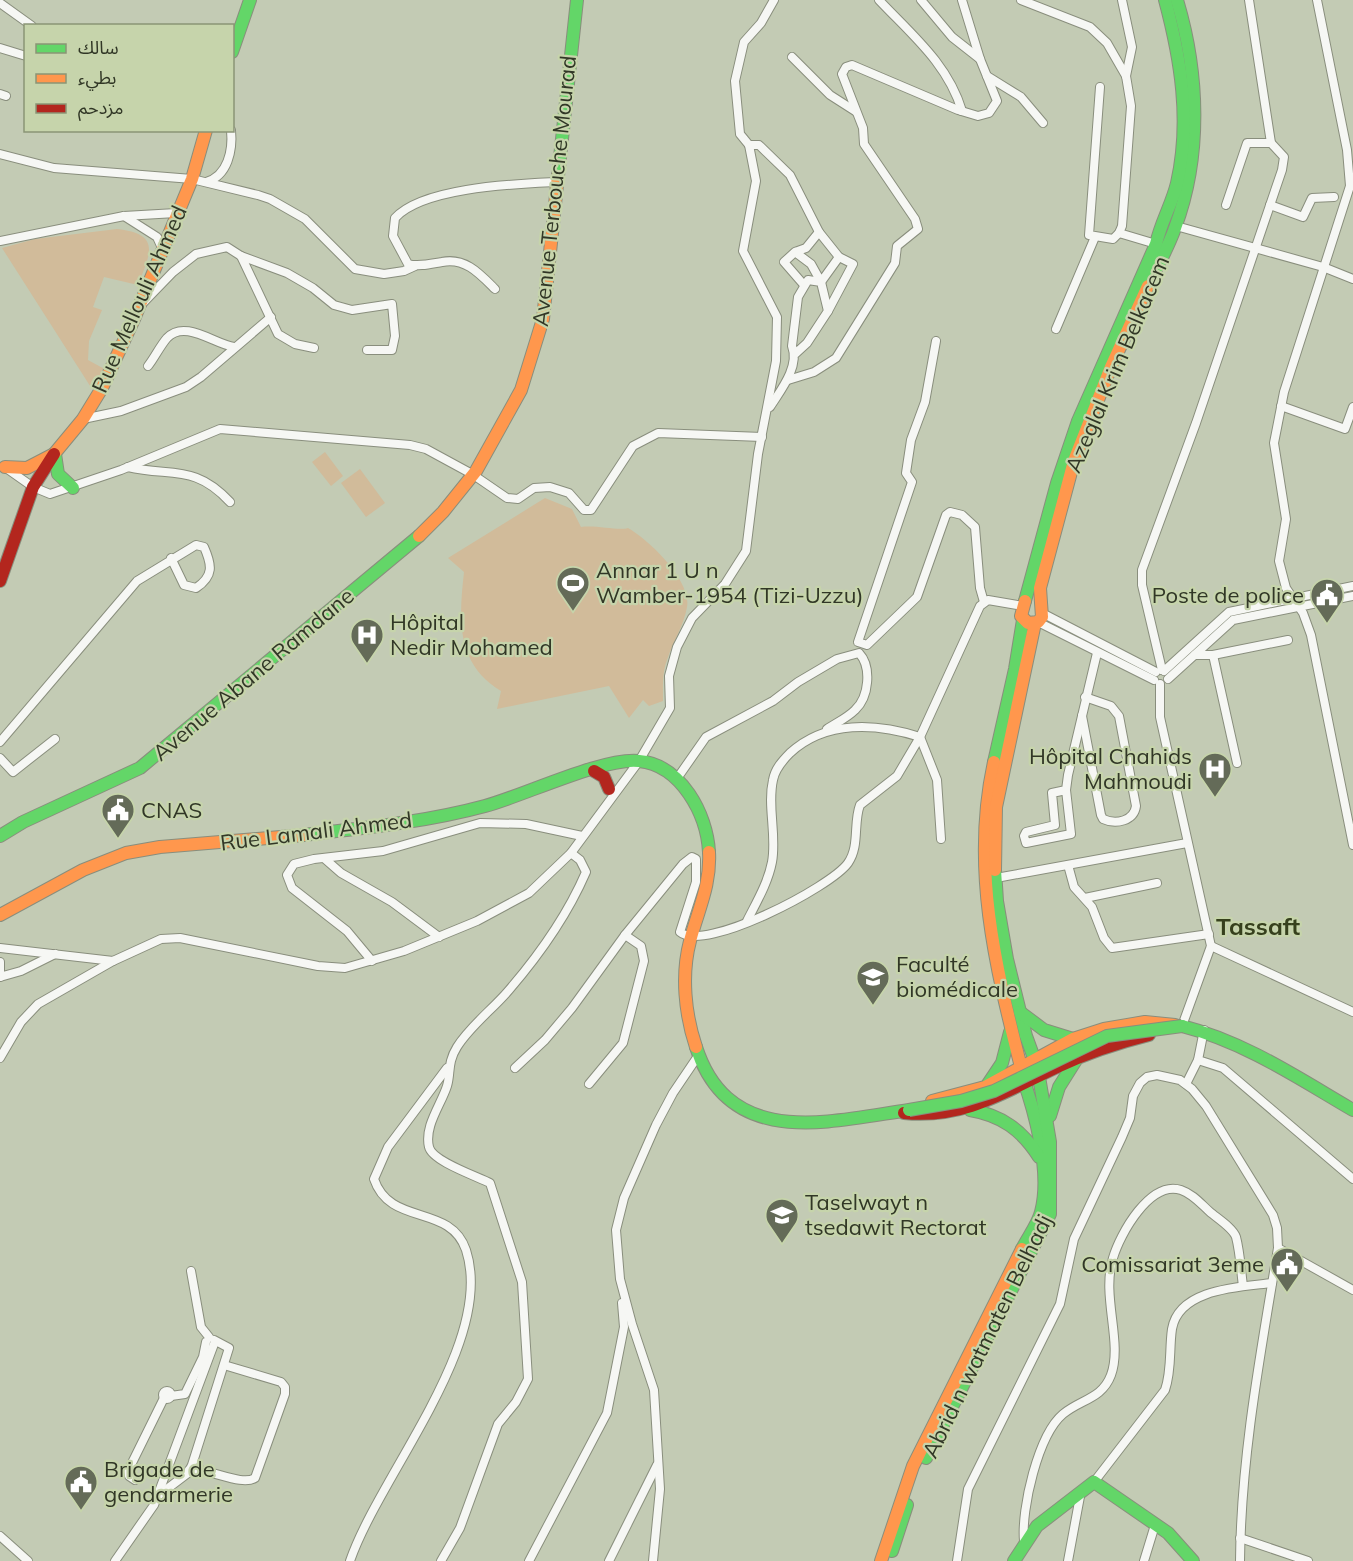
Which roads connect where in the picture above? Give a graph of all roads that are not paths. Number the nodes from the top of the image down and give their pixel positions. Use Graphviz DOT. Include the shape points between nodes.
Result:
graph roads {
  1 [pos="250,0"];
  2 [pos="577,0"];
  3 [pos="774,0"];
  4 [pos="879,0"];
  5 [pos="921,0"];
  6 [pos="962,0"];
  7 [pos="1021,0"];
  8 [pos="1122,0"];
  9 [pos="1165,0"];
  10 [pos="1177,0"];
  11 [pos="1249,0"];
  12 [pos="1317,0"];
  13 [pos="0,3"];
  14 [pos="29,24"];
  15 [pos="234,46"];
  16 [pos="0,48"];
  17 [pos="24,55"];
  18 [pos="792,57"];
  19 [pos="980,59"];
  20 [pos="986,75"];
  21 [pos="1126,76"];
  22 [pos="1100,87"];
  23 [pos="856,111"];
  24 [pos="962,111"];
  25 [pos="1043,123"];
  26 [pos="205,132"];
  27 [pos="231,132"];
  28 [pos="1271,143"];
  29 [pos="749,145"];
  30 [pos="0,154"];
  31 [pos="192,179"];
  32 [pos="205,182"];
  33 [pos="556,182"];
  34 [pos="1334,197"];
  35 [pos="1226,205"];
  36 [pos="1270,205"];
  37 [pos="176,213"];
  38 [pos="124,216"];
  39 [pos="1171,224"];
  40 [pos="819,232"];
  41 [pos="1119,233"];
  42 [pos="1095,237"];
  43 [pos="0,241"];
  44 [pos="1156,244"];
  45 [pos="162,248"];
  46 [pos="1254,249"];
  47 [pos="795,252"];
  48 [pos="241,256"];
  49 [pos="839,257"];
  50 [pos="415,266"];
  51 [pos="1323,267"];
  52 [pos="1353,279"];
  53 [pos="821,282"];
  54 [pos="804,285"];
  55 [pos="495,289"];
  56 [pos="138,307"];
  57 [pos="828,311"];
  58 [pos="271,317"];
  59 [pos="1056,329"];
  60 [pos="936,341"];
  61 [pos="234,347"];
  62 [pos="314,348"];
  63 [pos="368,350"];
  64 [pos="795,354"];
  65 [pos="148,366"];
  66 [pos="788,380"];
  67 [pos="1281,406"];
  68 [pos="1353,407"];
  69 [pos="766,412"];
  70 [pos="83,419"];
  71 [pos="762,437"];
  72 [pos="55,453"];
  73 [pos="3,466"];
  74 [pos="127,467"];
  75 [pos="472,474"];
  76 [pos="33,487"];
  77 [pos="73,488"];
  78 [pos="230,502"];
  79 [pos="171,558"];
  80 [pos="0,581"];
  81 [pos="1353,586"];
  82 [pos="1353,596"];
  83 [pos="1293,598"];
  84 [pos="984,602"];
  85 [pos="1024,604"];
  86 [pos="1299,608"];
  87 [pos="1035,616"];
  88 [pos="1288,640"];
  89 [pos="860,649"];
  90 [pos="1097,653"];
  91 [pos="1195,655"];
  92 [pos="1213,655"];
  93 [pos="1160,676"];
  94 [pos="1085,697"];
  95 [pos="1082,713"];
  96 [pos="819,735"];
  97 [pos="920,737"];
  98 [pos="55,739"];
  99 [pos="0,742"];
  100 [pos="0,758"];
  101 [pos="639,761"];
  102 [pos="1237,764"];
  103 [pos="612,765"];
  104 [pos="594,771"];
  105 [pos="676,780"];
  106 [pos="609,789"];
  107 [pos="1066,790"];
  108 [pos="605,803"];
  109 [pos="1,834"];
  110 [pos="582,836"];
  111 [pos="940,839"];
  112 [pos="1187,843"];
  113 [pos="1353,845"];
  114 [pos="571,852"];
  115 [pos="326,859"];
  116 [pos="1068,865"];
  117 [pos="996,878"];
  118 [pos="1157,883"];
  119 [pos="1085,898"];
  120 [pos="0,915"];
  121 [pos="747,921"];
  122 [pos="1209,934"];
  123 [pos="625,935"];
  124 [pos="439,937"];
  125 [pos="691,937"];
  126 [pos="1211,946"];
  127 [pos="0,948"];
  128 [pos="55,954"];
  129 [pos="113,961"];
  130 [pos="372,961"];
  131 [pos="1,964"];
  132 [pos="13,974"];
  133 [pos="0,977"];
  134 [pos="1018,1010"];
  135 [pos="1353,1012"];
  136 [pos="1010,1022"];
  137 [pos="1182,1026"];
  138 [pos="1204,1030"];
  139 [pos="1073,1039"];
  140 [pos="698,1056"];
  141 [pos="0,1058"];
  142 [pos="1078,1058"];
  143 [pos="1198,1060"];
  144 [pos="447,1068"];
  145 [pos="515,1068"];
  146 [pos="1030,1072"];
  147 [pos="589,1084"];
  148 [pos="1186,1084"];
  149 [pos="985,1087"];
  150 [pos="1351,1107"];
  151 [pos="966,1109"];
  152 [pos="904,1111"];
  153 [pos="1047,1132"];
  154 [pos="1043,1167"];
  155 [pos="1353,1179"];
  156 [pos="1278,1248"];
  157 [pos="191,1271"];
  158 [pos="620,1279"];
  159 [pos="1272,1283"];
  160 [pos="1243,1286"];
  161 [pos="1353,1290"];
  162 [pos="211,1341"];
  163 [pos="224,1365"];
  164 [pos="659,1460"];
  165 [pos="189,1470"];
  166 [pos="135,1480"];
  167 [pos="1094,1482"];
  168 [pos="1081,1491"];
  169 [pos="158,1496"];
  170 [pos="1155,1525"];
  171 [pos="0,1536"];
  172 [pos="1240,1538"];
  173 [pos="1024,1541"];
  174 [pos="28,1561"];
  175 [pos="115,1561"];
  176 [pos="350,1561"];
  177 [pos="441,1561"];
  178 [pos="529,1561"];
  179 [pos="609,1561"];
  180 [pos="653,1561"];
  181 [pos="881,1561"];
  182 [pos="889,1561"];
  183 [pos="957,1561"];
  184 [pos="1014,1561"];
  185 [pos="1068,1561"];
  186 [pos="1144,1561"];
  187 [pos="1193,1561"];
  188 [pos="1240,1561"];
  189 [pos="1308,1561"];
  1 -- 15 [label="main road"];
  2 -- 33 [label="main road, Avenue Terbouche Mourad"];
  3 -- 29 [label="street" via="744,42 735,81 740,134"];
  4 -- 24 [label="street" via="936,60 955,88"];
  5 -- 19 [label="street" via="952,37"];
  6 -- 19 [label="street"];
  7 -- 21 [label="street" via="1090,27 1107,43"];
  8 -- 21 [label="street" via="1132,47"];
  9 -- 39 [label="main road" via="1180,56 1184,127"];
  10 -- 39 [label="main road" via="1190,47 1195,90 1184,197"];
  11 -- 28 [label="street"];
  12 -- 51 [label="street" via="1347,150 1350,186"];
  13 -- 14 [label="street"];
  16 -- 17 [label="street"];
  18 -- 23 [label="street" via="830,95"];
  19 -- 20 [label="street"];
  20 -- 24 [label="street" via="997,101 995,108 978,116"];
  20 -- 25 [label="street" via="1021,97"];
  21 -- 41 [label="street" via="1131,106"];
  22 -- 42 [label="street" via="1089,234"];
  23 -- 24 [label="street" via="842,74 852,65"];
  23 -- 66 [label="street" via="864,144 918,229 897,246 896,263 836,358 814,372"];
  26 -- 31 [label="main road, Rue Mellouli Ahmed"];
  27 -- 32 [label="street" via="229,159 216,177"];
  28 -- 35 [label="street" via="1247,143"];
  28 -- 36 [label="street" via="1284,162"];
  29 -- 40 [label="street" via="759,145 790,175"];
  29 -- 69 [label="street" via="756,181 743,251 777,317 776,361"];
  30 -- 31 [label="street" via="54,168"];
  31 -- 32 [label="street"];
  31 -- 37 [label="main road, Rue Mellouli Ahmed"];
  32 -- 50 [label="street" via="270,199 289,209 305,219 355,269 384,274"];
  33 -- 50 [label="street" via="454,192 398,214 392,224 393,236 405,260"];
  33 -- 75 [label="main road, Avenue Terbouche Mourad" via="543,319 521,390"];
  34 -- 36 [label="street" via="1312,198 1303,217"];
  36 -- 46 [label="street"];
  37 -- 38 [label="street"];
  37 -- 45 [label="main road, Rue Mellouli Ahmed"];
  38 -- 43 [label="street"];
  38 -- 45 [label="street" via="157,237"];
  39 -- 44 [label="main road"];
  39 -- 46 [label="street"];
  39 -- 87 [label="main road, Azeglal Krim Belkacem" via="1089,419 1061,503"];
  40 -- 47 [label="street" via="806,248"];
  40 -- 49 [label="street"];
  41 -- 42 [label="street" via="1113,239"];
  41 -- 44 [label="street"];
  42 -- 59 [label="street"];
  44 -- 85 [label="main road" via="1069,446"];
  45 -- 56 [label="main road, Rue Mellouli Ahmed"];
  46 -- 51 [label="street"];
  46 -- 93 [label="street" via="1142,570"];
  47 -- 53 [label="street" via="810,264"];
  47 -- 54 [label="street" via="784,262"];
  48 -- 56 [label="street" via="227,248 196,254"];
  48 -- 58 [label="street"];
  48 -- 63 [label="street" via="287,273 334,304 352,310 392,304 392,350"];
  49 -- 53 [label="street"];
  49 -- 57 [label="street" via="853,264"];
  50 -- 55 [label="street" via="448,260 461,262"];
  51 -- 52 [label="street"];
  51 -- 67 [label="street"];
  53 -- 54 [label="street" via="808,280"];
  53 -- 57 [label="street"];
  54 -- 64 [label="street" via="798,297 792,346"];
  56 -- 70 [label="main road, Rue Mellouli Ahmed" via="102,388"];
  57 -- 64 [label="street"];
  58 -- 61 [label="street"];
  58 -- 62 [label="street" via="278,334 295,344"];
  60 -- 89 [label="street" via="925,402 911,440 906,472 912,482 858,638"];
  61 -- 65 [label="street" via="180,330 169,336"];
  61 -- 70 [label="street" via="186,387 121,411"];
  64 -- 66 [label="street"];
  66 -- 69 [label="street"];
  67 -- 68 [label="street" via="1345,429"];
  67 -- 83 [label="street" via="1274,451 1286,519 1279,561"];
  69 -- 71 [label="street"];
  70 -- 72 [label="main road, Rue Mellouli Ahmed"];
  71 -- 75 [label="street" via="658,433 633,446 591,510 584,510 569,493 550,487 534,488 518,499 507,498"];
  71 -- 101 [label="street" via="746,551 726,584 692,618 677,647 669,676 670,708"];
  72 -- 73 [label="main road" via="27,468"];
  72 -- 76 [label="main road, Rue Mellouli Ahmed"];
  72 -- 77 [label="main road" via="57,473 64,484"];
  73 -- 76 [label="street"];
  74 -- 75 [label="street" via="220,429 410,445 426,449"];
  74 -- 77 [label="street"];
  74 -- 78 [label="street" via="195,475"];
  75 -- 109 [label="main road, Avenue Abane Ramdane" via="443,512 410,545 140,768"];
  76 -- 77 [label="street" via="50,494"];
  76 -- 80 [label="main road, Rue Mellouli Ahmed"];
  79 -- 79 [label="street" via="184,585 196,588 211,572 204,547 196,545"];
  79 -- 99 [label="street" via="137,581"];
  81 -- 83 [label="street"];
  82 -- 86 [label="street"];
  83 -- 86 [label="street"];
  83 -- 93 [label="street" via="1229,612"];
  84 -- 85 [label="street"];
  84 -- 89 [label="street" via="975,527 962,515 950,512 917,597"];
  84 -- 97 [label="street"];
  85 -- 87 [label="main road" via="1020,613"];
  86 -- 91 [label="street" via="1233,620"];
  86 -- 113 [label="street" via="1311,634"];
  87 -- 90 [label="street"];
  87 -- 93 [label="street"];
  87 -- 117 [label="main road, Azeglal Krim Belkacem" via="996,807"];
  87 -- 136 [label="main road, Azeglal Krim Belkacem" via="990,787 983,841 985,889"];
  88 -- 92 [label="street"];
  89 -- 96 [label="street" via="867,678 862,700 855,710"];
  89 -- 105 [label="street" via="706,737"];
  90 -- 93 [label="street"];
  90 -- 94 [label="street"];
  91 -- 92 [label="street"];
  91 -- 93 [label="street"];
  92 -- 102 [label="street"];
  93 -- 112 [label="street" via="1160,717"];
  94 -- 95 [label="street"];
  94 -- 95 [label="street" via="1111,706 1121,722 1137,806 1130,818 1112,822 1103,819"];
  95 -- 107 [label="street"];
  96 -- 97 [label="street" via="856,727"];
  96 -- 121 [label="street" via="797,747 776,771 771,788 772,861"];
  97 -- 111 [label="street" via="937,780"];
  97 -- 121 [label="street" via="892,782 860,805 852,854 834,879 802,898"];
  98 -- 100 [label="street" via="13,772"];
  101 -- 103 [label="main road, Rue Lamali Ahmed"];
  101 -- 105 [label="main road"];
  101 -- 108 [label="street"];
  103 -- 104 [label="main road, Rue Lamali Ahmed"];
  103 -- 106 [label="street"];
  104 -- 106 [label="main road" via="604,777"];
  104 -- 120 [label="main road, Rue Lamali Ahmed" via="460,812 354,828 156,848 111,858"];
  105 -- 125 [label="main road" via="701,815 710,858 706,891"];
  106 -- 108 [label="street"];
  107 -- 107 [label="street" via="1071,834 1026,843 1026,832 1055,825 1053,793"];
  108 -- 110 [label="street"];
  110 -- 114 [label="street"];
  110 -- 115 [label="street" via="526,824 480,823 383,851"];
  112 -- 116 [label="street"];
  112 -- 122 [label="street"];
  114 -- 124 [label="street" via="529,892"];
  114 -- 144 [label="street" via="586,872 573,902 549,940 457,1047"];
  115 -- 124 [label="street" via="341,873 392,902"];
  115 -- 130 [label="street" via="294,864 288,870 288,881 347,931"];
  116 -- 117 [label="street"];
  116 -- 119 [label="street" via="1074,887"];
  117 -- 134 [label="main road, Azeglal Krim Belkacem" via="1006,959"];
  118 -- 119 [label="street"];
  119 -- 122 [label="street" via="1112,948"];
  121 -- 125 [label="street"];
  122 -- 126 [label="street"];
  123 -- 125 [label="street" via="692,857 696,859 696,882 680,932"];
  123 -- 145 [label="street" via="572,1008"];
  123 -- 147 [label="street" via="641,946 644,961 623,1042"];
  124 -- 130 [label="street"];
  125 -- 140 [label="main road" via="687,996"];
  126 -- 135 [label="street"];
  126 -- 137 [label="street"];
  127 -- 128 [label="street"];
  128 -- 129 [label="street"];
  128 -- 132 [label="street"];
  129 -- 130 [label="street" via="161,939 180,938 318,966 345,968"];
  129 -- 141 [label="street" via="38,1004 21,1022"];
  131 -- 132 [label="street" via="5,972"];
  131 -- 133 [label="street"];
  132 -- 133 [label="street"];
  134 -- 139 [label="main road" via="1048,1034"];
  134 -- 146 [label="main road, Azeglal Krim Belkacem"];
  136 -- 146 [label="main road, Azeglal Krim Belkacem"];
  136 -- 149 [label="main road" via="1002,1063"];
  137 -- 138 [label="main road"];
  137 -- 139 [label="main road" via="1144,1022"];
  137 -- 142 [label="main road"];
  137 -- 152 [label="main road, bridge" via="1107,1036 994,1091"];
  138 -- 143 [label="street"];
  138 -- 150 [label="main road"];
  139 -- 146 [label="main road"];
  140 -- 152 [label="main road" via="725,1096 760,1118 804,1122"];
  140 -- 158 [label="street" via="664,1109 624,1198 616,1230"];
  142 -- 146 [label="main road"];
  142 -- 153 [label="main road" via="1059,1087"];
  143 -- 148 [label="street"];
  143 -- 155 [label="street" via="1223,1068"];
  144 -- 176 [label="street" via="388,1147 374,1179 378,1192 399,1209 456,1230 466,1250 470,1282 466,1323 447,1376 376,1503"];
  144 -- 177 [label="street" via="448,1085 436,1108 429,1148 436,1158 490,1183 522,1282 528,1379 498,1424 460,1528"];
  146 -- 149 [label="main road"];
  146 -- 151 [label="main road" via="994,1100"];
  146 -- 153 [label="main road, Abrid n watmaten Belhadj" via="1044,1091"];
  146 -- 154 [label="main road"];
  148 -- 156 [label="street" via="1206,1106 1273,1215"];
  148 -- 183 [label="street" via="1157,1075 1147,1077 1133,1096 1130,1118 1074,1239 1060,1304 968,1489"];
  149 -- 152 [label="main road" via="913,1105"];
  151 -- 152 [label="main road" via="933,1114"];
  151 -- 154 [label="main road" via="988,1113 1017,1129"];
  153 -- 182 [label="main road, Abrid n watmaten Belhadj" via="1053,1198 1045,1226 924,1462"];
  154 -- 181 [label="main road" via="1044,1196 1035,1228 925,1440"];
  156 -- 159 [label="street"];
  156 -- 161 [label="street"];
  157 -- 162 [label="street" via="201,1327"];
  158 -- 164 [label="street" via="654,1390"];
  158 -- 178 [label="street" via="624,1327 607,1413"];
  159 -- 160 [label="street"];
  159 -- 172 [label="street" via="1246,1458"];
  160 -- 167 [label="street" via="1203,1296 1179,1314 1173,1325 1165,1390"];
  160 -- 173 [label="street" via="1235,1234 1192,1195 1179,1189 1164,1191 1139,1209 1119,1244 1109,1277 1113,1369 1100,1393 1068,1410 1052,1428 1028,1494"];
  162 -- 163 [label="street" via="229,1348"];
  162 -- 166 [label="street" via="185,1394 167,1397 128,1471"];
  162 -- 169 [label="street"];
  163 -- 165 [label="street"];
  163 -- 165 [label="street" via="281,1382 285,1394 255,1478 246,1481 201,1469"];
  164 -- 179 [label="street"];
  164 -- 180 [label="street"];
  165 -- 169 [label="street"];
  167 -- 168 [label="main road"];
  167 -- 170 [label="main road"];
  168 -- 173 [label="main road" via="1036,1526"];
  168 -- 185 [label="street"];
  169 -- 175 [label="street"];
  170 -- 186 [label="street"];
  170 -- 187 [label="main road" via="1168,1533"];
  171 -- 174 [label="street"];
  172 -- 188 [label="street"];
  172 -- 189 [label="street"];
  173 -- 184 [label="main road"];
}
